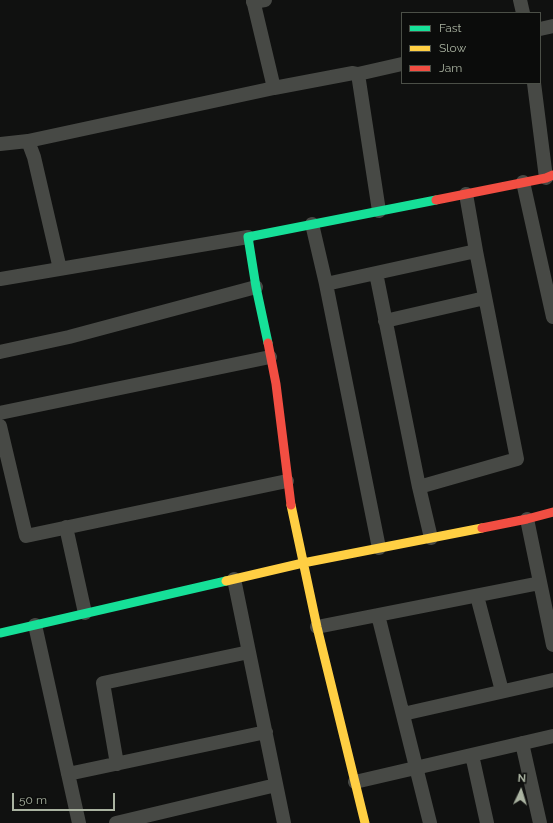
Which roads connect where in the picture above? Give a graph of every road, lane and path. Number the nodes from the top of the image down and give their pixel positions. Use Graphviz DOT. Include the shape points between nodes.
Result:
graph roads {
  1 [pos="520,0"];
  2 [pos="257,1"];
  3 [pos="523,12"];
  4 [pos="553,26"];
  5 [pos="541,30"];
  6 [pos="401,64"];
  7 [pos="358,74"];
  8 [pos="534,84"];
  9 [pos="274,88"];
  10 [pos="28,141"];
  11 [pos="0,144"];
  12 [pos="550,177"];
  13 [pos="523,182"];
  14 [pos="466,194"];
  15 [pos="379,211"];
  16 [pos="312,224"];
  17 [pos="248,237"];
  18 [pos="476,251"];
  19 [pos="60,269"];
  20 [pos="376,273"];
  21 [pos="0,279"];
  22 [pos="326,284"];
  23 [pos="256,287"];
  24 [pos="485,298"];
  25 [pos="553,317"];
  26 [pos="385,321"];
  27 [pos="0,352"];
  28 [pos="270,357"];
  29 [pos="0,413"];
  30 [pos="0,426"];
  31 [pos="287,481"];
  32 [pos="419,486"];
  33 [pos="553,512"];
  34 [pos="527,519"];
  35 [pos="66,527"];
  36 [pos="431,538"];
  37 [pos="379,548"];
  38 [pos="302,563"];
  39 [pos="234,580"];
  40 [pos="540,583"];
  41 [pos="477,596"];
  42 [pos="85,613"];
  43 [pos="378,615"];
  44 [pos="550,621"];
  45 [pos="35,625"];
  46 [pos="317,627"];
  47 [pos="0,633"];
  48 [pos="553,645"];
  49 [pos="249,652"];
  50 [pos="553,680"];
  51 [pos="502,691"];
  52 [pos="403,714"];
  53 [pos="266,732"];
  54 [pos="553,736"];
  55 [pos="522,743"];
  56 [pos="472,755"];
  57 [pos="117,764"];
  58 [pos="416,768"];
  59 [pos="68,774"];
  60 [pos="355,782"];
  61 [pos="276,785"];
  62 [pos="79,823"];
  63 [pos="116,823"];
  64 [pos="284,823"];
  65 [pos="365,823"];
  66 [pos="430,823"];
  67 [pos="487,823"];
  68 [pos="540,823"];
  1 -- 3 [label="street"];
  2 -- 9 [label="street"];
  4 -- 5 [label="street"];
  6 -- 7 [label="street"];
  7 -- 9 [label="street"];
  7 -- 15 [label="street"];
  8 -- 12 [label="street"];
  9 -- 10 [label="street"];
  10 -- 11 [label="street"];
  10 -- 19 [label="street"];
  12 -- 13 [label="street"];
  13 -- 14 [label="street"];
  13 -- 25 [label="street"];
  14 -- 15 [label="street"];
  14 -- 18 [label="street"];
  15 -- 16 [label="street"];
  16 -- 17 [label="street"];
  16 -- 22 [label="street"];
  17 -- 19 [label="street"];
  17 -- 23 [label="street"];
  18 -- 20 [label="street"];
  18 -- 24 [label="street"];
  19 -- 21 [label="street"];
  20 -- 22 [label="street"];
  20 -- 26 [label="street"];
  22 -- 37 [label="street"];
  23 -- 27 [label="street" via="69,337"];
  23 -- 28 [label="street"];
  24 -- 26 [label="street"];
  24 -- 32 [label="street" via="517,459"];
  26 -- 32 [label="street"];
  28 -- 29 [label="street"];
  28 -- 31 [label="street" via="276,384"];
  30 -- 35 [label="street" via="26,536"];
  31 -- 35 [label="street"];
  31 -- 38 [label="street"];
  32 -- 36 [label="street"];
  33 -- 34 [label="street"];
  34 -- 36 [label="street"];
  34 -- 40 [label="street"];
  35 -- 42 [label="street"];
  36 -- 37 [label="street"];
  37 -- 38 [label="street"];
  38 -- 39 [label="street"];
  38 -- 46 [label="street"];
  39 -- 42 [label="street"];
  39 -- 49 [label="street"];
  40 -- 41 [label="street"];
  40 -- 44 [label="street"];
  41 -- 43 [label="street"];
  41 -- 51 [label="street"];
  42 -- 45 [label="street"];
  43 -- 46 [label="street"];
  43 -- 52 [label="street"];
  44 -- 48 [label="street"];
  45 -- 47 [label="street"];
  45 -- 59 [label="street"];
  46 -- 60 [label="street"];
  49 -- 53 [label="street"];
  49 -- 57 [label="street" via="103,683"];
  50 -- 51 [label="street"];
  51 -- 52 [label="street"];
  52 -- 58 [label="street"];
  53 -- 57 [label="street"];
  53 -- 61 [label="street"];
  54 -- 55 [label="street"];
  55 -- 56 [label="street"];
  55 -- 68 [label="street"];
  56 -- 58 [label="street"];
  56 -- 67 [label="street"];
  57 -- 59 [label="street"];
  58 -- 60 [label="street"];
  58 -- 66 [label="street"];
  59 -- 62 [label="street"];
  60 -- 65 [label="street"];
  61 -- 63 [label="street"];
  61 -- 64 [label="street"];
}
